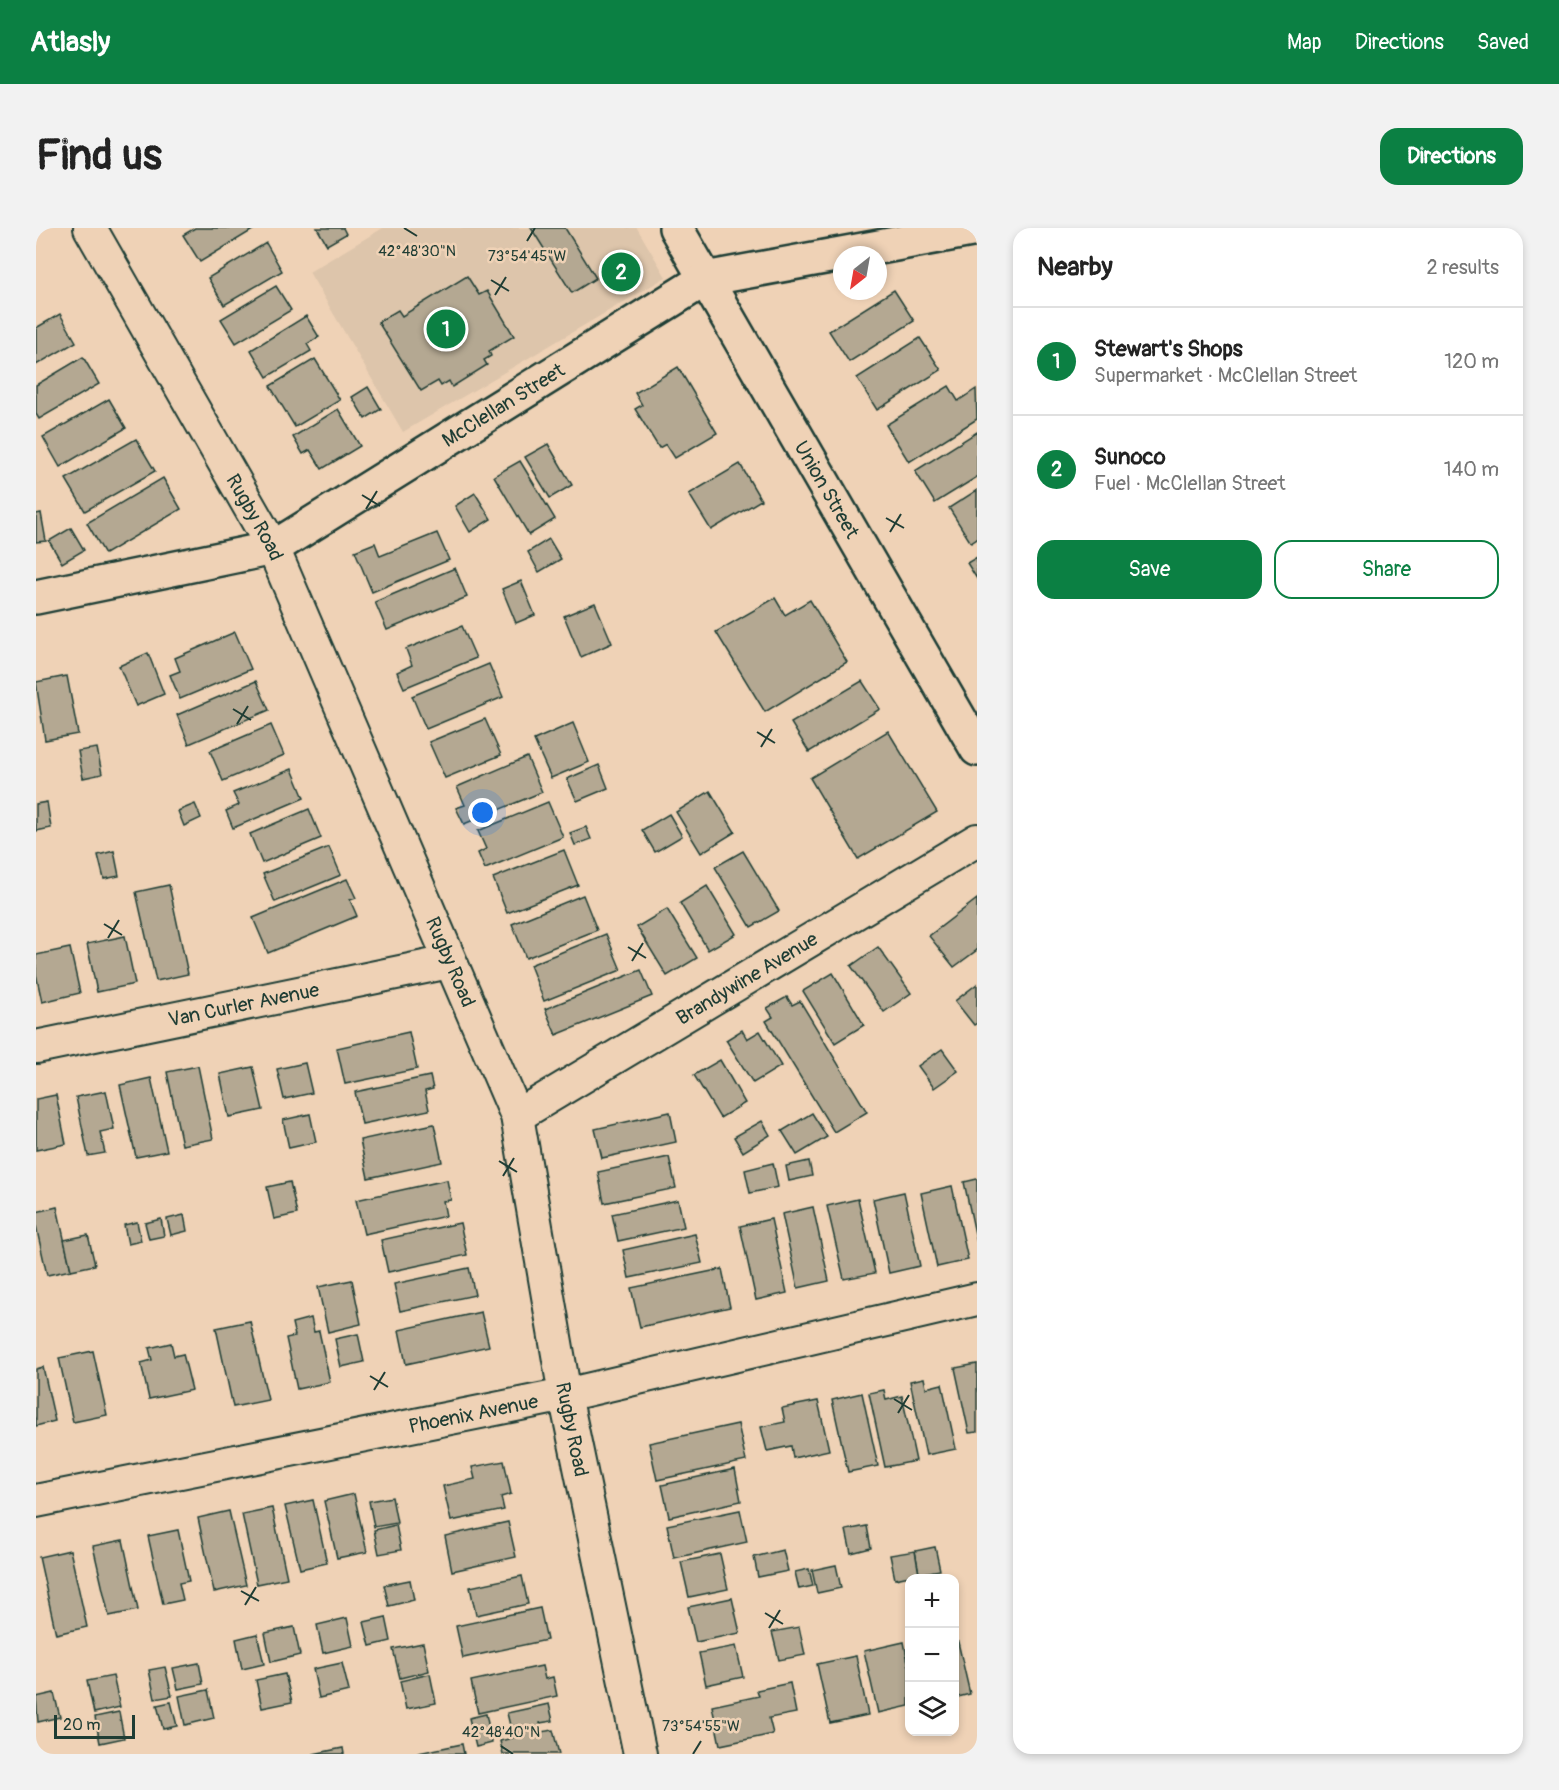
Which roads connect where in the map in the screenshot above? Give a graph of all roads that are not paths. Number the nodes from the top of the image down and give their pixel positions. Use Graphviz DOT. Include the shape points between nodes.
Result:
graph roads {
  1 [pos="90,228"];
  2 [pos="676,228"];
  3 [pos="977,229"];
  4 [pos="705,279"];
  5 [pos="273,548"];
  6 [pos="36,597"];
  7 [pos="977,749"];
  8 [pos="977,840"];
  9 [pos="449,962"];
  10 [pos="36,1047"];
  11 [pos="517,1116"];
  12 [pos="977,1299"];
  13 [pos="565,1395"];
  14 [pos="36,1501"];
  15 [pos="640,1754"];
  1 -- 5 [label="street, Rugby Road"];
  2 -- 4 [label="street, Union Street"];
  3 -- 4 [label="street, McClellan Street"];
  4 -- 5 [label="street, McClellan Street"];
  4 -- 7 [label="street, Union Street"];
  5 -- 6 [label="street, McClellan Street"];
  5 -- 9 [label="street, Rugby Road"];
  8 -- 11 [label="street, Brandywine Avenue"];
  9 -- 10 [label="street, Van Curler Avenue"];
  9 -- 11 [label="street, Rugby Road"];
  11 -- 13 [label="street, Rugby Road"];
  12 -- 13 [label="street, Phoenix Avenue"];
  13 -- 14 [label="street, Phoenix Avenue"];
  13 -- 15 [label="street, Rugby Road"];
}
